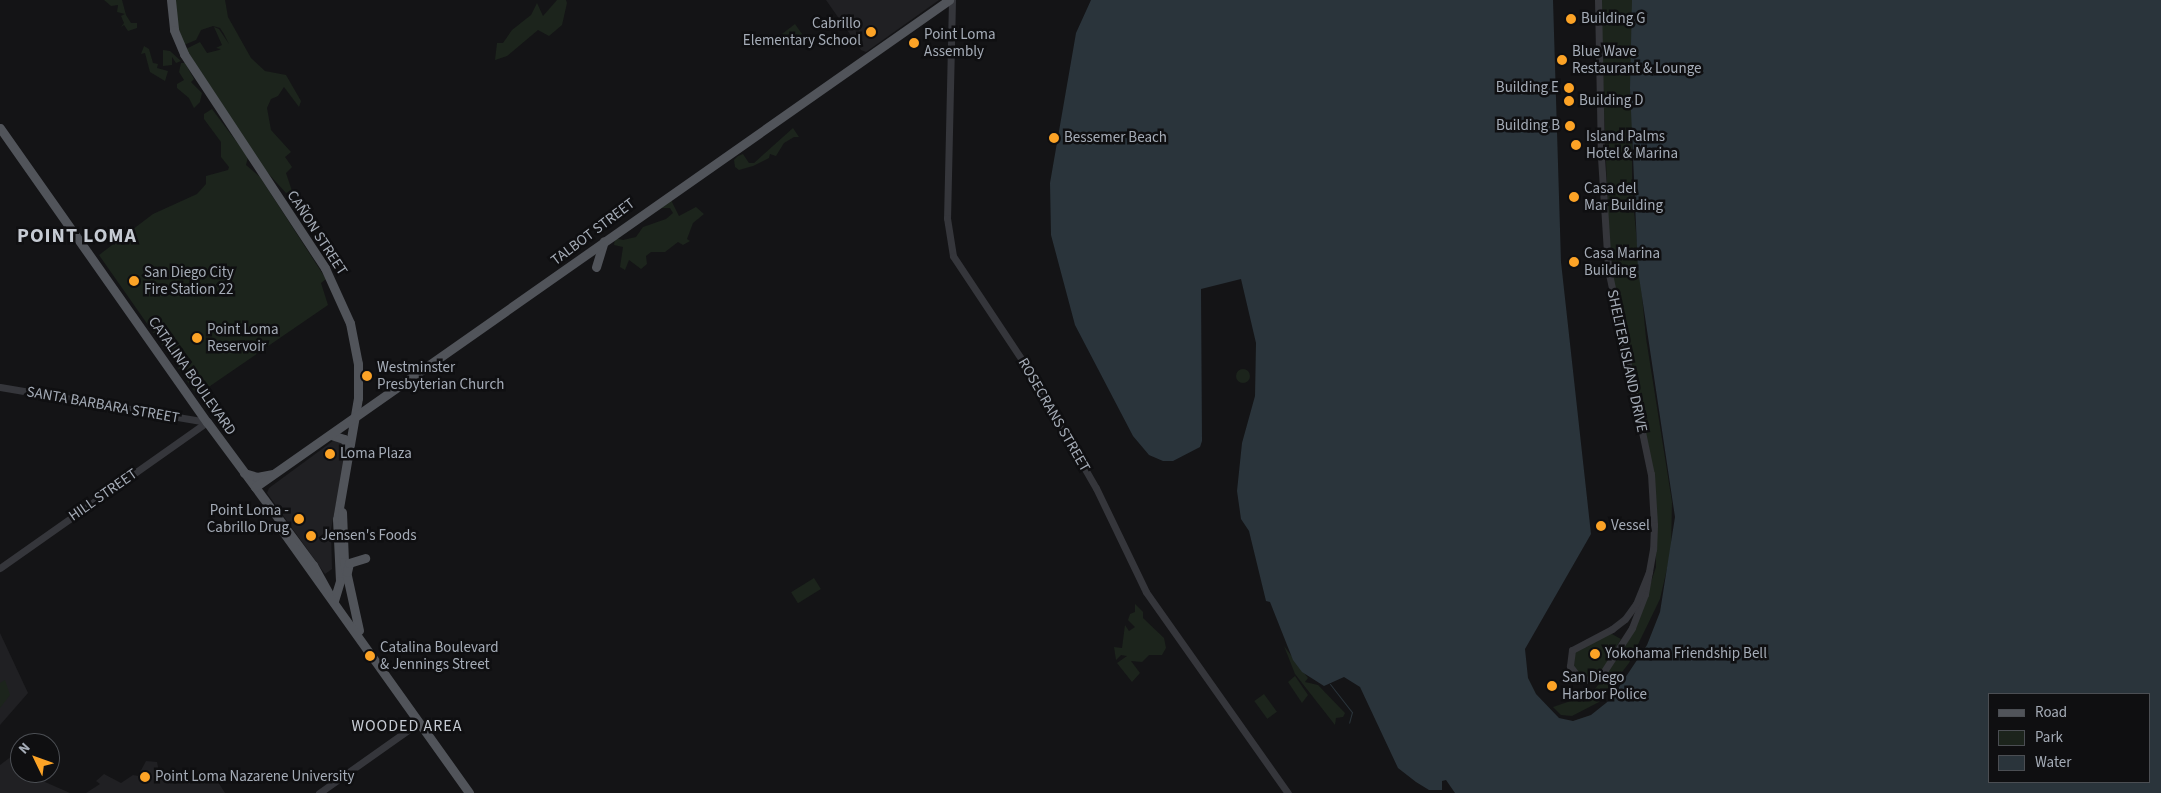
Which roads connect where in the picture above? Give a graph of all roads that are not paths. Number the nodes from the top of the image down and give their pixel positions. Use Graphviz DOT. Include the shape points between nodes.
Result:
graph roads {
  1 [pos="171,0"];
  2 [pos="950,0"];
  3 [pos="1598,0"];
  4 [pos="0,128"];
  5 [pos="604,241"];
  6 [pos="583,257"];
  7 [pos="0,387"];
  8 [pos="356,417"];
  9 [pos="207,422"];
  10 [pos="331,435"];
  11 [pos="350,450"];
  12 [pos="280,471"];
  13 [pos="244,472"];
  14 [pos="257,490"];
  15 [pos="341,505"];
  16 [pos="365,558"];
  17 [pos="337,564"];
  18 [pos="0,568"];
  19 [pos="1649,571"];
  20 [pos="322,577"];
  21 [pos="346,577"];
  22 [pos="332,597"];
  23 [pos="1612,630"];
  24 [pos="363,642"];
  25 [pos="1623,644"];
  26 [pos="416,717"];
  27 [pos="319,793"];
  28 [pos="469,793"];
  29 [pos="1288,793"];
  1 -- 8 [label="main road, CAÑON STREET" via="176,35 189,63 325,268 342,300 354,337 358,364"];
  2 -- 5 [label="main road, TALBOT STREET"];
  2 -- 29 [label="street, ROSECRANS STREET" via="946,218 953,256 1024,363 1096,488 1146,592"];
  3 -- 19 [label="street, SHELTER ISLAND DRIVE" via="1600,157 1608,269 1651,474 1654,525"];
  4 -- 9 [label="main road, CATALINA BOULEVARD"];
  5 -- 6 [label="main road, TALBOT STREET"];
  5 -- 6 [label="main road" via="596,267 592,260"];
  6 -- 8 [label="main road, TALBOT STREET"];
  7 -- 9 [label="street, SANTA BARBARA STREET"];
  8 -- 10 [label="main road, TALBOT STREET"];
  8 -- 11 [label="main road, CAÑON STREET"];
  9 -- 13 [label="main road, CATALINA BOULEVARD"];
  9 -- 18 [label="street, HILL STREET"];
  10 -- 11 [label="main road" via="344,439"];
  10 -- 12 [label="main road, TALBOT STREET"];
  11 -- 15 [label="main road, CAÑON STREET"];
  12 -- 13 [label="main road" via="257,477"];
  12 -- 14 [label="main road, TALBOT STREET"];
  13 -- 14 [label="main road, CATALINA BOULEVARD"];
  14 -- 20 [label="main road, CATALINA BOULEVARD"];
  14 -- 22 [label="main road, CATALINA BOULEVARD" via="260,500 318,584"];
  15 -- 17 [label="main road, CAÑON STREET" via="336,532"];
  15 -- 21 [label="main road, CAÑON STREET"];
  16 -- 21 [label="main road" via="350,562"];
  17 -- 20 [label="main road" via="332,577"];
  17 -- 22 [label="main road, CAÑON STREET" via="340,586"];
  19 -- 23 [label="street, SHELTER ISLAND DRIVE" via="1634,608"];
  19 -- 25 [label="street, SHELTER ISLAND DRIVE" via="1645,594"];
  20 -- 22 [label="main road, CATALINA BOULEVARD"];
  21 -- 24 [label="main road, CAÑON STREET" via="353,614"];
  22 -- 24 [label="main road, CATALINA BOULEVARD"];
  23 -- 25 [label="street" via="1622,636"];
  23 -- 25 [label="street, SHELTER ISLAND DRIVE" via="1574,648 1569,660 1574,673 1585,680 1598,678"];
  24 -- 26 [label="main road, CATALINA BOULEVARD"];
  26 -- 27 [label="street" via="415,725"];
  26 -- 28 [label="main road, CATALINA BOULEVARD"];
}
